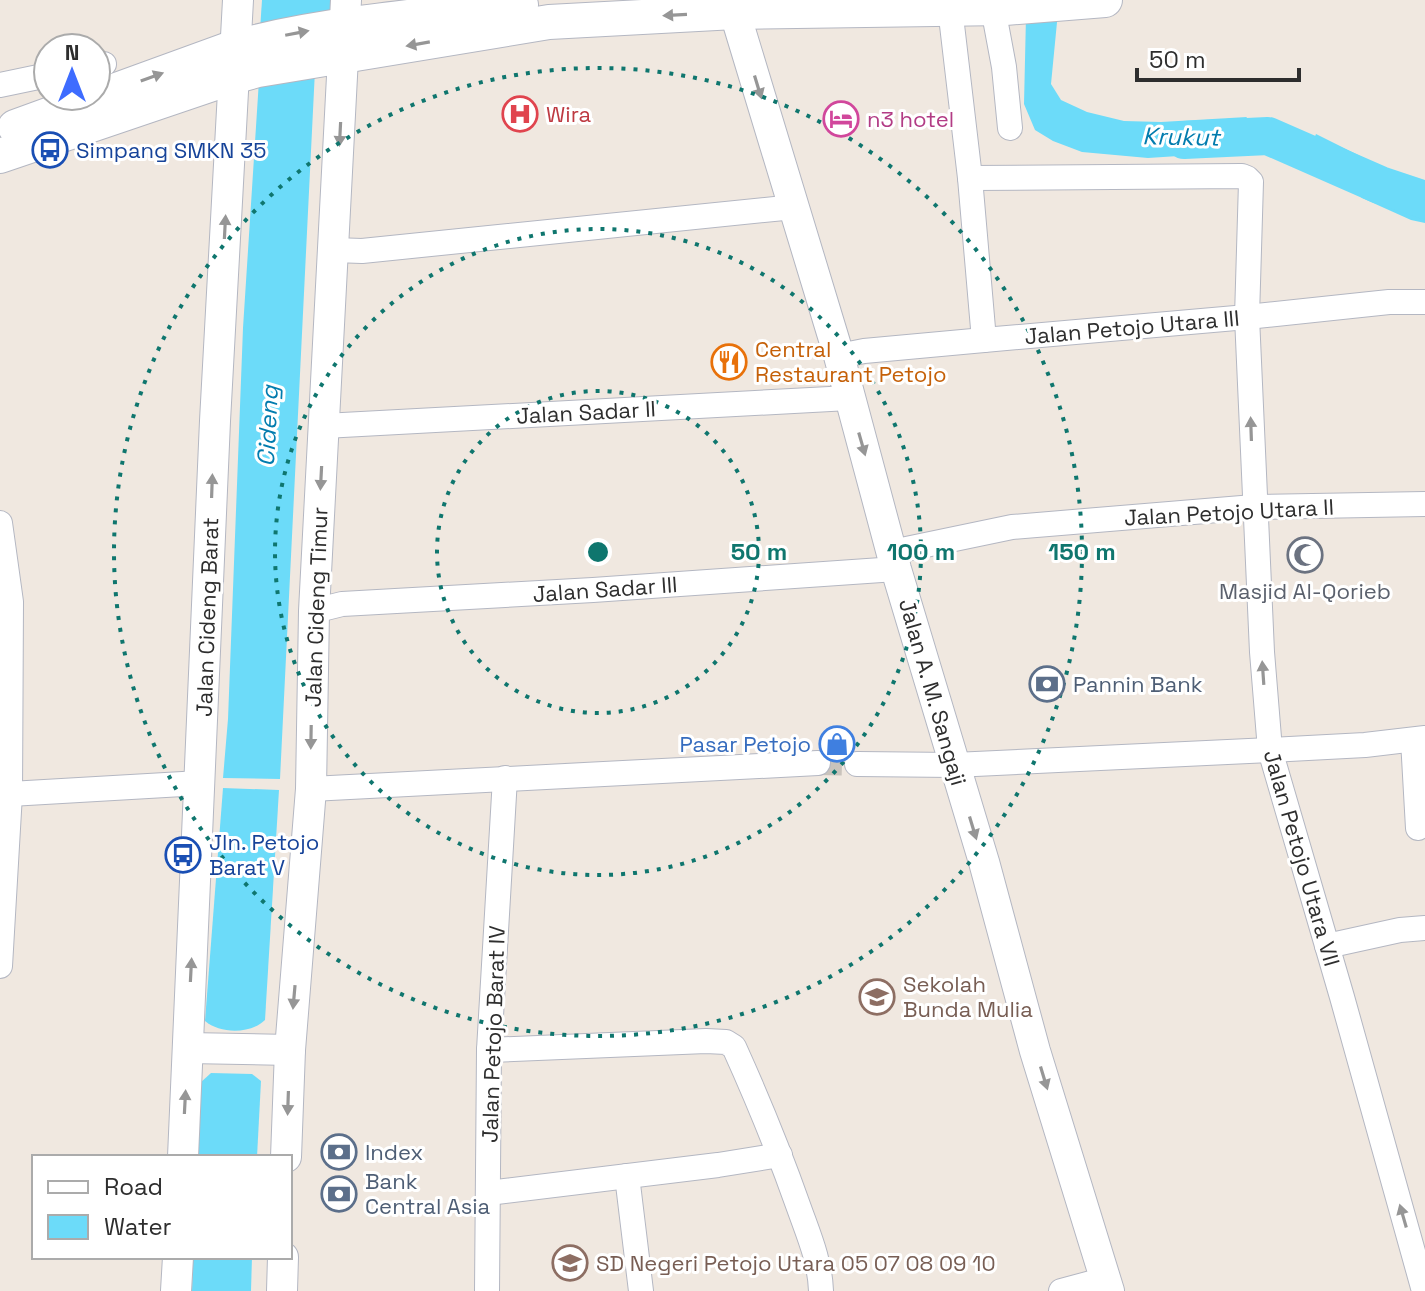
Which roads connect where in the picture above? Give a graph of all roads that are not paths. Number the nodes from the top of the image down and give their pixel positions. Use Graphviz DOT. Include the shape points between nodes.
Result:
graph roads {
  1 [pos="238,0"];
  2 [pos="568,0"];
  3 [pos="1094,1"];
  4 [pos="733,6"];
  5 [pos="950,8"];
  6 [pos="999,8"];
  7 [pos="341,33"];
  8 [pos="247,58"];
  9 [pos="32,78"];
  10 [pos="0,85"];
  11 [pos="112,93"];
  12 [pos="55,112"];
  13 [pos="1010,128"];
  14 [pos="0,133"];
  15 [pos="0,156"];
  16 [pos="970,178"];
  17 [pos="794,207"];
  18 [pos="334,250"];
  19 [pos="1425,302"];
  20 [pos="1247,317"];
  21 [pos="984,340"];
  22 [pos="839,356"];
  23 [pos="849,398"];
  24 [pos="324,426"];
  25 [pos="1425,504"];
  26 [pos="1254,507"];
  27 [pos="0,523"];
  28 [pos="894,561"];
  29 [pos="314,611"];
  30 [pos="1419,739"];
  31 [pos="1270,750"];
  32 [pos="818,763"];
  33 [pos="857,764"];
  34 [pos="954,765"];
  35 [pos="505,778"];
  36 [pos="200,783"];
  37 [pos="311,789"];
  38 [pos="5,796"];
  39 [pos="1418,828"];
  40 [pos="1425,928"];
  41 [pos="1327,946"];
  42 [pos="0,966"];
  43 [pos="195,1048"];
  44 [pos="276,1049"];
  45 [pos="489,1050"];
  46 [pos="183,1155"];
  47 [pos="286,1155"];
  48 [pos="780,1155"];
  49 [pos="627,1176"];
  50 [pos="488,1193"];
  51 [pos="178,1259"];
  52 [pos="283,1259"];
  53 [pos="1108,1285"];
  54 [pos="176,1291"];
  55 [pos="282,1291"];
  56 [pos="487,1291"];
  57 [pos="641,1291"];
  58 [pos="821,1291"];
  59 [pos="1061,1291"];
  60 [pos="1424,1291"];
  1 -- 8 [label="street, Jalan Cideng Barat"];
  2 -- 7 [label="main road"];
  3 -- 6 [label="main road"];
  4 -- 5 [label="main road"];
  4 -- 7 [label="main road, one-way"];
  4 -- 17 [label="street, Jalan A. M. Sangaji, one-way"];
  5 -- 6 [label="main road"];
  5 -- 16 [label="street"];
  6 -- 13 [label="street"];
  7 -- 8 [label="main road"];
  7 -- 18 [label="street, Jalan Cideng Timur, one-way"];
  11 -- 8 [label="main road, one-way"];
  8 -- 15 [label="main road"];
  36 -- 8 [label="street, Jalan Cideng Barat, one-way" via="215,421"];
  9 -- 10 [label="street"];
  12 -- 14 [label="main road"];
  16 -- 20 [label="street, Jalan Petojo Utara VII" via="1244,177 1251,182"];
  16 -- 21 [label="street"];
  17 -- 18 [label="street"];
  17 -- 22 [label="street, Jalan A. M. Sangaji"];
  18 -- 24 [label="street, Jalan Cideng Timur"];
  19 -- 20 [label="street, Jalan Petojo Utara III"];
  20 -- 21 [label="street, Jalan Petojo Utara III"];
  26 -- 20 [label="street, Jalan Petojo Utara VII, one-way"];
  21 -- 22 [label="street, Jalan Petojo Utara III"];
  22 -- 23 [label="street, Jalan A. M. Sangaji"];
  23 -- 24 [label="street, Jalan Sadar II"];
  23 -- 28 [label="street, Jalan A. M. Sangaji, one-way"];
  24 -- 29 [label="street, Jalan Cideng Timur, one-way"];
  25 -- 26 [label="street, Jalan Petojo Utara II"];
  26 -- 28 [label="street, Jalan Petojo Utara II" via="1012,527"];
  31 -- 26 [label="street, Jalan Petojo Utara VII, one-way"];
  27 -- 38 [label="street" via="11,602"];
  28 -- 29 [label="street, Jalan Sadar III" via="593,590 342,604"];
  28 -- 34 [label="street, Jalan A. M. Sangaji"];
  29 -- 37 [label="street, Jalan Cideng Timur, one-way"];
  30 -- 31 [label="street"];
  30 -- 39 [label="street"];
  31 -- 34 [label="street"];
  31 -- 41 [label="street, Jalan Petojo Utara VII"];
  32 -- 35 [label="street"];
  33 -- 34 [label="street"];
  34 -- 53 [label="street, Jalan A. M. Sangaji, one-way"];
  35 -- 37 [label="street"];
  35 -- 45 [label="street, Jalan Petojo Barat IV"];
  36 -- 38 [label="street"];
  43 -- 36 [label="street, Jalan Cideng Barat, one-way"];
  37 -- 44 [label="street, Jalan Cideng Timur, one-way"];
  38 -- 42 [label="street"];
  40 -- 41 [label="street"];
  60 -- 41 [label="street, Jalan Petojo Utara VII, one-way"];
  43 -- 44 [label="street"];
  46 -- 43 [label="street, Jalan Cideng Barat, one-way"];
  44 -- 47 [label="street, Jalan Cideng Timur, one-way"];
  45 -- 48 [label="street" via="726,1042 734,1047"];
  45 -- 50 [label="street, Jalan Petojo Barat IV"];
  48 -- 49 [label="street"];
  48 -- 58 [label="street" via="820,1269"];
  49 -- 50 [label="street"];
  49 -- 57 [label="street"];
  50 -- 56 [label="street, Jalan Petojo Barat IV"];
  51 -- 54 [label="street"];
  52 -- 55 [label="street"];
  53 -- 59 [label="street"];
}
